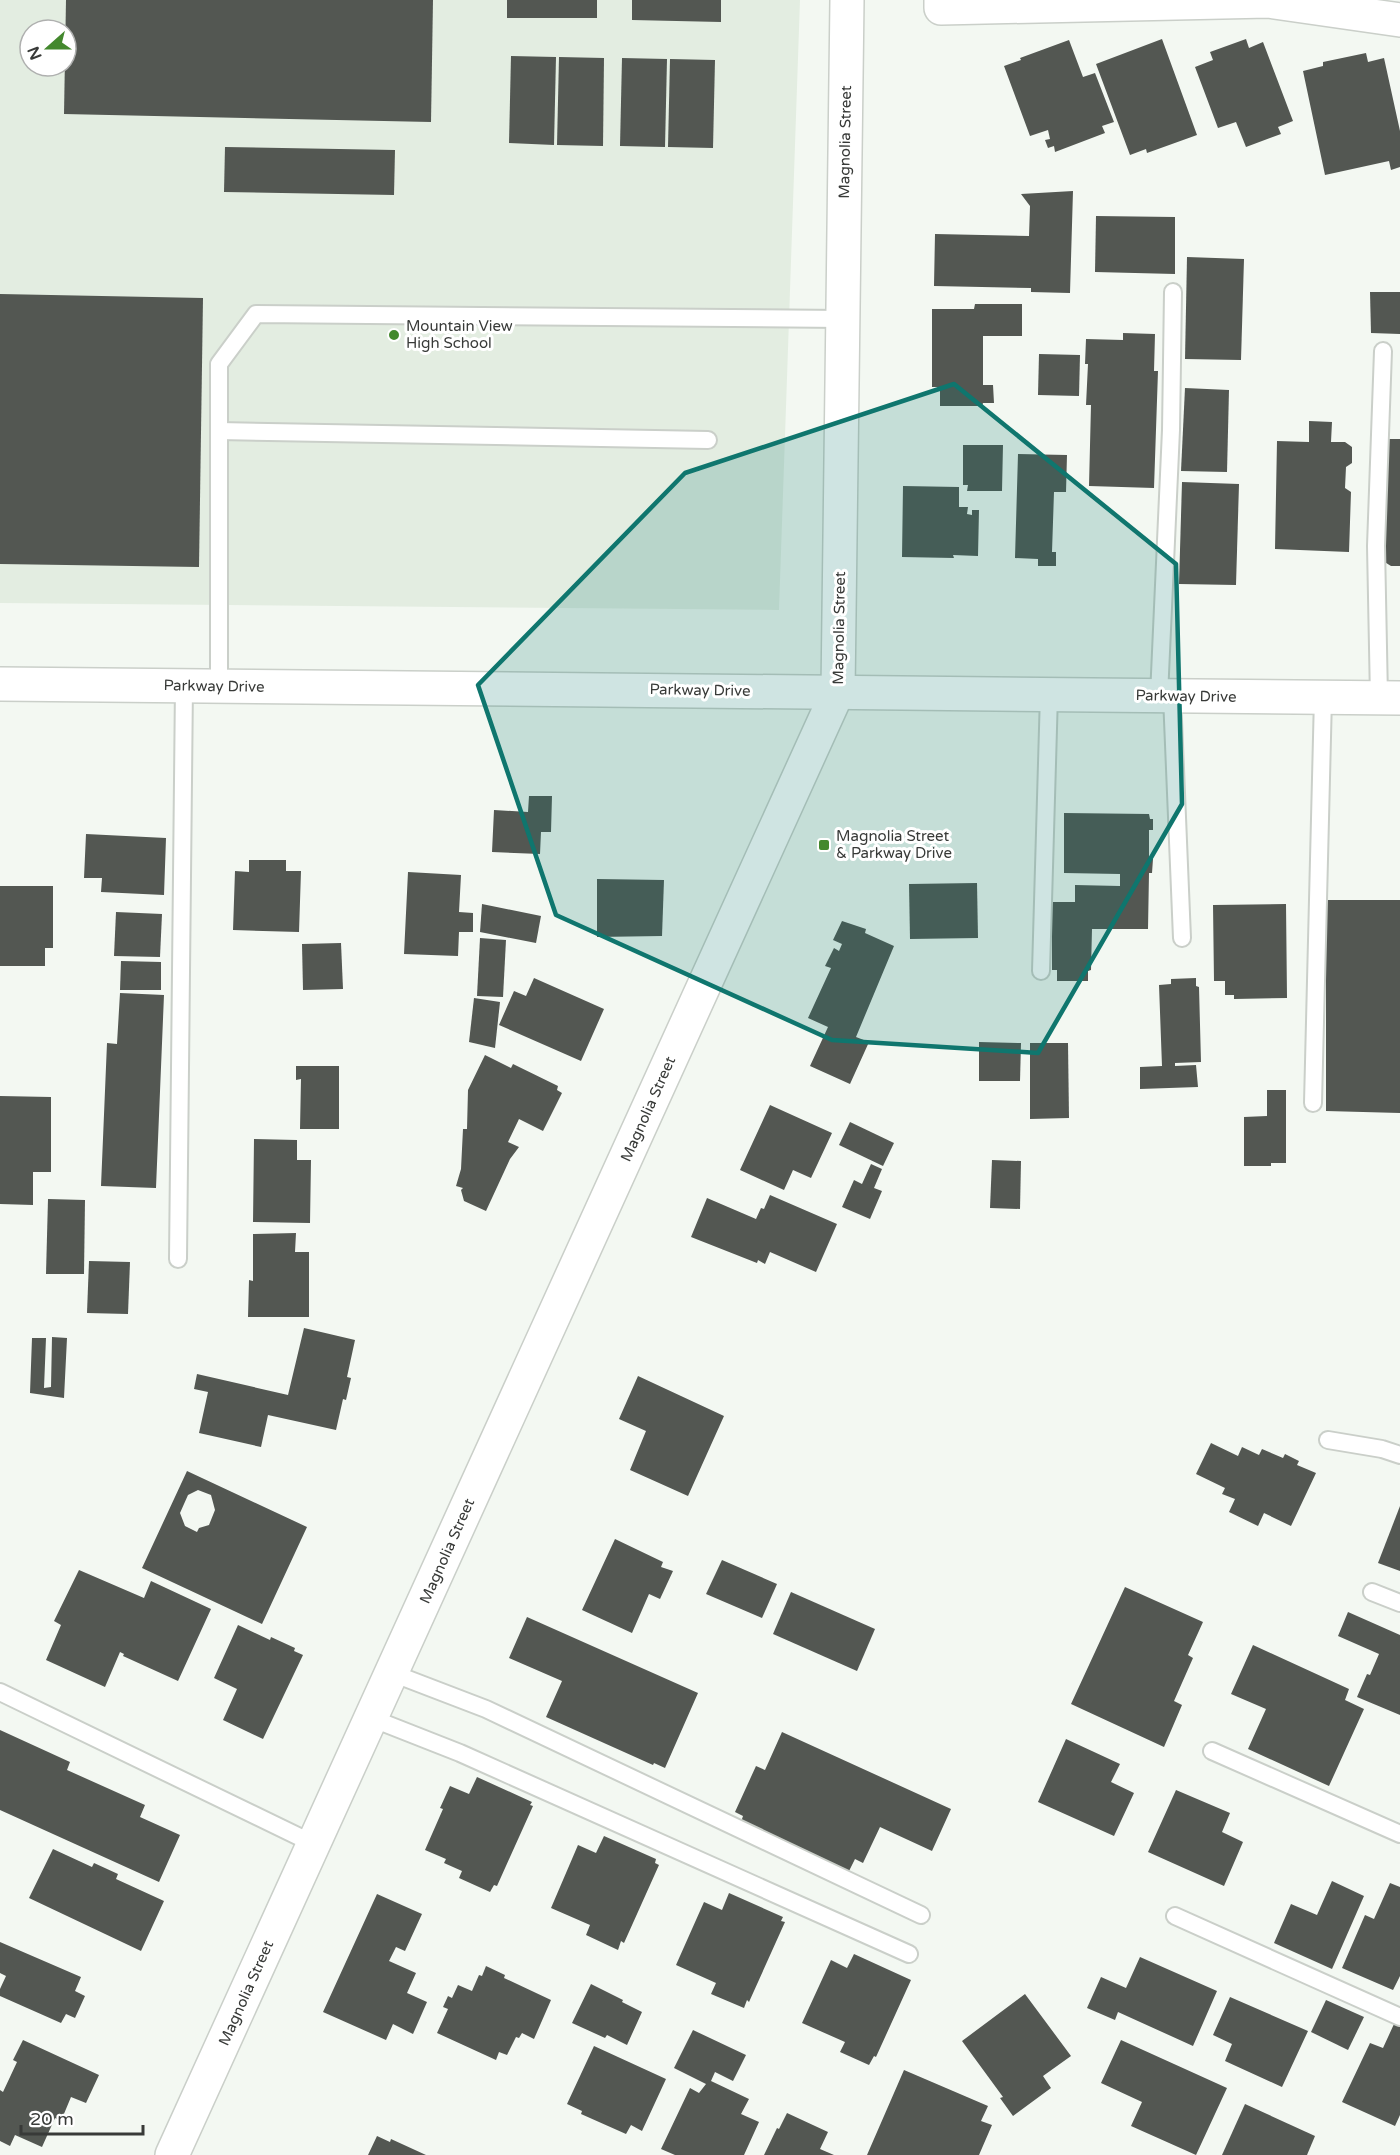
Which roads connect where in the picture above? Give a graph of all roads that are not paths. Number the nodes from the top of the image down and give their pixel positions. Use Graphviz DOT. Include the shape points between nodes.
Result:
graph roads {
  1 [pos="847,0"];
  2 [pos="1268,0"];
  3 [pos="941,4"];
  4 [pos="1400,20"];
  5 [pos="1173,292"];
  6 [pos="843,319"];
  7 [pos="1383,351"];
  8 [pos="219,431"];
  9 [pos="708,440"];
  10 [pos="0,684"];
  11 [pos="184,686"];
  12 [pos="219,686"];
  13 [pos="838,692"];
  14 [pos="1049,694"];
  15 [pos="1165,696"];
  16 [pos="1323,697"];
  17 [pos="1389,698"];
  18 [pos="1182,938"];
  19 [pos="1041,971"];
  20 [pos="1313,1103"];
  21 [pos="178,1259"];
  22 [pos="1328,1440"];
  23 [pos="1400,1455"];
  24 [pos="1372,1592"];
  25 [pos="1400,1603"];
  26 [pos="392,1672"];
  27 [pos="0,1692"];
  28 [pos="370,1718"];
  29 [pos="1212,1751"];
  30 [pos="1400,1834"];
  31 [pos="314,1844"];
  32 [pos="921,1915"];
  33 [pos="1175,1916"];
  34 [pos="909,1954"];
  35 [pos="1400,2017"];
  36 [pos="172,2155"];
  1 -- 6 [label="street, Magnolia Street"];
  2 -- 3 [label="street"];
  2 -- 4 [label="street"];
  5 -- 15 [label="lane"];
  6 -- 8 [label="lane" via="256,314 219,364"];
  6 -- 13 [label="street, Magnolia Street"];
  7 -- 17 [label="lane" via="1376,546"];
  8 -- 9 [label="lane"];
  8 -- 12 [label="lane"];
  10 -- 11 [label="street, Parkway Drive"];
  11 -- 12 [label="street, Parkway Drive"];
  11 -- 21 [label="lane"];
  12 -- 13 [label="street, Parkway Drive"];
  13 -- 14 [label="street, Parkway Drive"];
  13 -- 26 [label="street, Magnolia Street"];
  14 -- 15 [label="street, Parkway Drive"];
  14 -- 19 [label="lane"];
  15 -- 16 [label="street, Parkway Drive"];
  15 -- 18 [label="lane"];
  16 -- 17 [label="street, Parkway Drive"];
  16 -- 20 [label="lane"];
  22 -- 23 [label="lane"];
  24 -- 25 [label="lane"];
  26 -- 28 [label="street, Magnolia Street"];
  26 -- 32 [label="lane" via="486,1709"];
  27 -- 31 [label="lane"];
  28 -- 31 [label="street, Magnolia Street"];
  28 -- 34 [label="lane" via="460,1753"];
  29 -- 30 [label="lane"];
  31 -- 36 [label="street, Magnolia Street"];
  33 -- 35 [label="lane"];
}
